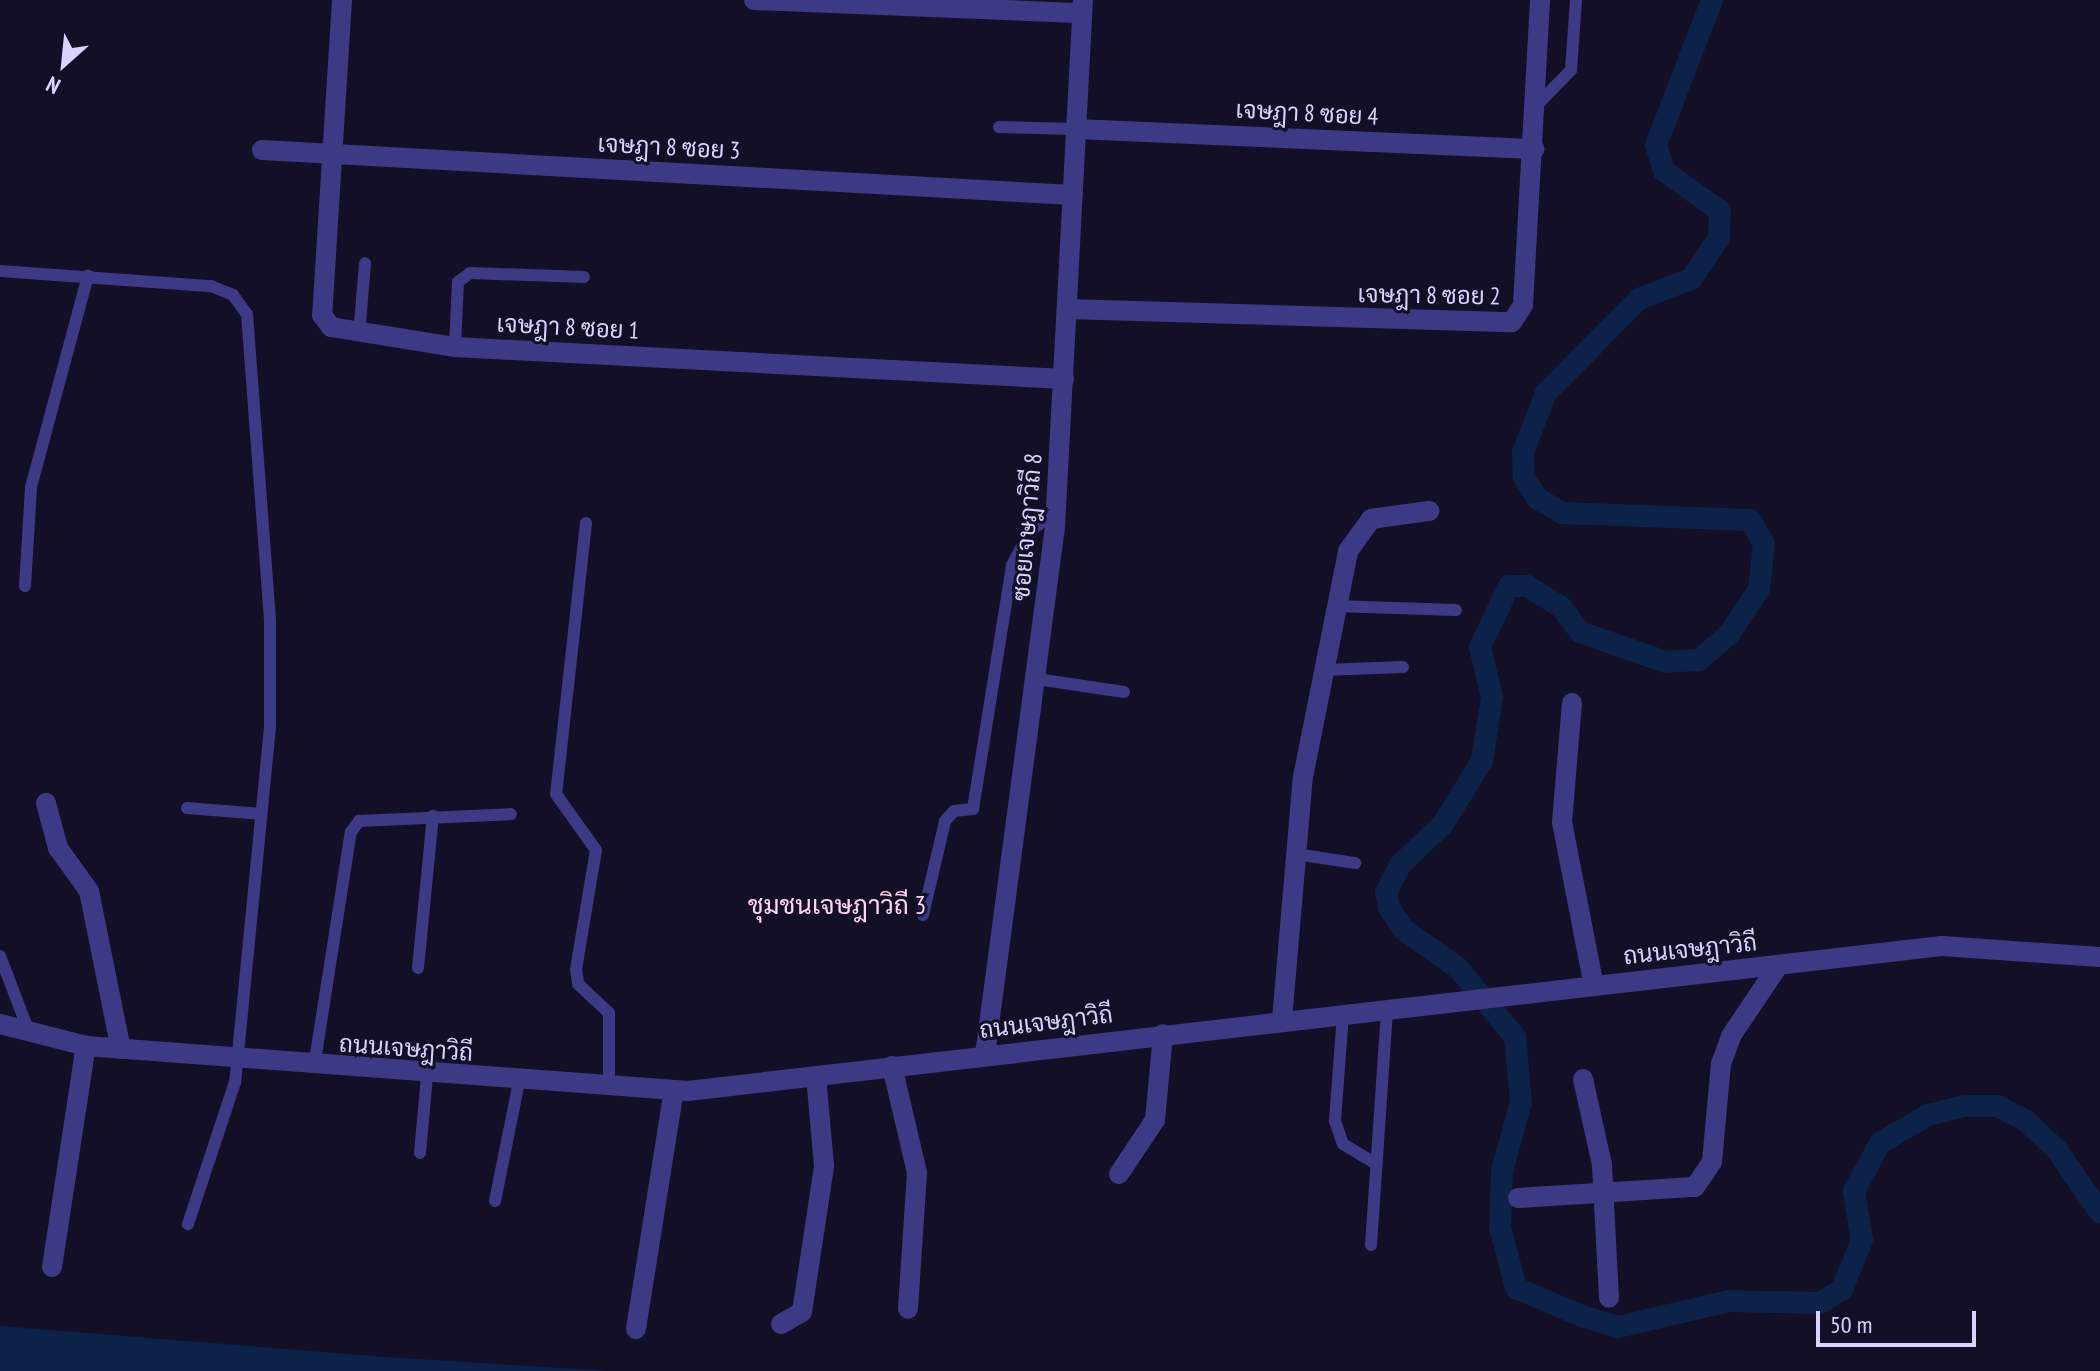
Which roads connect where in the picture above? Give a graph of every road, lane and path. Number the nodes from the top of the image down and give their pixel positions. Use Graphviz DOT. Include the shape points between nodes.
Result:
graph roads {
  1 [pos="342,0"];
  2 [pos="754,0"];
  3 [pos="1540,0"];
  4 [pos="1576,0"];
  5 [pos="1082,6"];
  6 [pos="1537,105"];
  7 [pos="999,127"];
  8 [pos="1076,129"];
  9 [pos="1535,149"];
  10 [pos="262,150"];
  11 [pos="335,155"];
  12 [pos="1073,195"];
  13 [pos="365,263"];
  14 [pos="0,271"];
  15 [pos="88,276"];
  16 [pos="584,277"];
  17 [pos="1068,309"];
  18 [pos="359,337"];
  19 [pos="455,347"];
  20 [pos="1064,379"];
  21 [pos="1429,511"];
  22 [pos="1055,513"];
  23 [pos="586,523"];
  24 [pos="25,586"];
  25 [pos="1335,606"];
  26 [pos="1456,610"];
  27 [pos="1403,667"];
  28 [pos="1323,670"];
  29 [pos="1037,679"];
  30 [pos="1124,692"];
  31 [pos="1572,703"];
  32 [pos="46,803"];
  33 [pos="187,808"];
  34 [pos="261,814"];
  35 [pos="511,814"];
  36 [pos="433,816"];
  37 [pos="1296,854"];
  38 [pos="1355,863"];
  39 [pos="923,915"];
  40 [pos="0,956"];
  41 [pos="2100,957"];
  42 [pos="1778,966"];
  43 [pos="418,968"];
  44 [pos="1594,986"];
  45 [pos="1387,1009"];
  46 [pos="1343,1014"];
  47 [pos="1282,1020"];
  48 [pos="0,1024"];
  49 [pos="1163,1034"];
  50 [pos="30,1035"];
  51 [pos="86,1046"];
  52 [pos="121,1049"];
  53 [pos="985,1055"];
  54 [pos="237,1059"];
  55 [pos="892,1066"];
  56 [pos="314,1067"];
  57 [pos="427,1076"];
  58 [pos="816,1076"];
  59 [pos="1583,1079"];
  60 [pos="519,1082"];
  61 [pos="609,1087"];
  62 [pos="674,1090"];
  63 [pos="420,1153"];
  64 [pos="1376,1164"];
  65 [pos="1119,1174"];
  66 [pos="1604,1195"];
  67 [pos="1518,1198"];
  68 [pos="495,1201"];
  69 [pos="188,1224"];
  70 [pos="1371,1245"];
  71 [pos="52,1267"];
  72 [pos="1609,1298"];
  73 [pos="908,1309"];
  74 [pos="781,1324"];
  75 [pos="636,1329"];
  1 -- 11 [label="street, เจษฎา 8 ซอย 1"];
  2 -- 5 [label="street"];
  3 -- 6 [label="street, เจษฎา 8 ซอย 2"];
  4 -- 6 [label="lane" via="1571,70"];
  5 -- 8 [label="street, ซอยเจษฎาวิถี 8"];
  6 -- 9 [label="street, เจษฎา 8 ซอย 2"];
  7 -- 8 [label="lane"];
  8 -- 9 [label="street, เจษฎา 8 ซอย 4"];
  8 -- 12 [label="street, ซอยเจษฎาวิถี 8"];
  9 -- 17 [label="street, เจษฎา 8 ซอย 2" via="1523,305 1512,322"];
  10 -- 11 [label="street, เจษฎา 8 ซอย 3"];
  11 -- 12 [label="street, เจษฎา 8 ซอย 3"];
  11 -- 18 [label="street, เจษฎา 8 ซอย 1" via="322,315 331,327"];
  12 -- 17 [label="street, ซอยเจษฎาวิถี 8"];
  13 -- 18 [label="lane"];
  14 -- 15 [label="lane"];
  15 -- 24 [label="lane" via="31,487"];
  15 -- 34 [label="lane" via="211,286 233,295 247,314 270,621"];
  16 -- 19 [label="lane" via="470,273 458,282"];
  17 -- 20 [label="street, ซอยเจษฎาวิถี 8"];
  18 -- 19 [label="street, เจษฎา 8 ซอย 1"];
  19 -- 20 [label="street, เจษฎา 8 ซอย 1"];
  20 -- 22 [label="street, ซอยเจษฎาวิถี 8"];
  21 -- 25 [label="street" via="1371,519 1348,551"];
  22 -- 29 [label="street, ซอยเจษฎาวิถี 8"];
  22 -- 39 [label="lane" via="1030,531 1012,565 973,809 954,811 945,821"];
  23 -- 61 [label="lane" via="556,794 596,850 576,969 578,984 609,1013"];
  25 -- 26 [label="lane"];
  25 -- 28 [label="street"];
  27 -- 28 [label="lane"];
  28 -- 37 [label="street"];
  29 -- 30 [label="lane"];
  29 -- 53 [label="street, ซอยเจษฎาวิถี 8"];
  31 -- 44 [label="street" via="1562,822"];
  32 -- 52 [label="street" via="58,848 89,891"];
  33 -- 34 [label="lane"];
  34 -- 54 [label="lane"];
  35 -- 36 [label="lane"];
  36 -- 43 [label="lane"];
  36 -- 56 [label="lane" via="359,821 351,832"];
  37 -- 38 [label="lane"];
  37 -- 47 [label="street"];
  40 -- 50 [label="lane"];
  41 -- 42 [label="street, ถนนเจษฎาวิถี" via="1942,946"];
  42 -- 44 [label="street, ถนนเจษฎาวิถี"];
  42 -- 66 [label="street" via="1721,1064 1712,1162 1704,1176 1684,1193"];
  44 -- 45 [label="street, ถนนเจษฎาวิถี"];
  45 -- 46 [label="street, ถนนเจษฎาวิถี"];
  45 -- 64 [label="lane"];
  46 -- 47 [label="street, ถนนเจษฎาวิถี"];
  46 -- 64 [label="lane" via="1335,1121 1343,1144"];
  47 -- 49 [label="street, ถนนเจษฎาวิถี"];
  48 -- 50 [label="street, ถนนเจษฎาวิถี"];
  49 -- 53 [label="street, ถนนเจษฎาวิถี"];
  49 -- 65 [label="street" via="1155,1120"];
  50 -- 51 [label="street, ถนนเจษฎาวิถี"];
  51 -- 52 [label="street, ถนนเจษฎาวิถี"];
  51 -- 71 [label="street"];
  52 -- 54 [label="street, ถนนเจษฎาวิถี"];
  53 -- 55 [label="street, ถนนเจษฎาวิถี"];
  54 -- 56 [label="street, ถนนเจษฎาวิถี"];
  54 -- 69 [label="lane"];
  55 -- 58 [label="street, ถนนเจษฎาวิถี"];
  55 -- 73 [label="street" via="917,1173"];
  56 -- 57 [label="street, ถนนเจษฎาวิถี"];
  57 -- 60 [label="street, ถนนเจษฎาวิถี"];
  57 -- 63 [label="lane"];
  58 -- 62 [label="street, ถนนเจษฎาวิถี"];
  58 -- 74 [label="street" via="824,1166 802,1312"];
  59 -- 66 [label="street"];
  60 -- 61 [label="street, ถนนเจษฎาวิถี"];
  60 -- 68 [label="lane"];
  61 -- 62 [label="street, ถนนเจษฎาวิถี"];
  62 -- 75 [label="street"];
  64 -- 70 [label="lane"];
  66 -- 67 [label="street"];
  66 -- 72 [label="street"];
}
